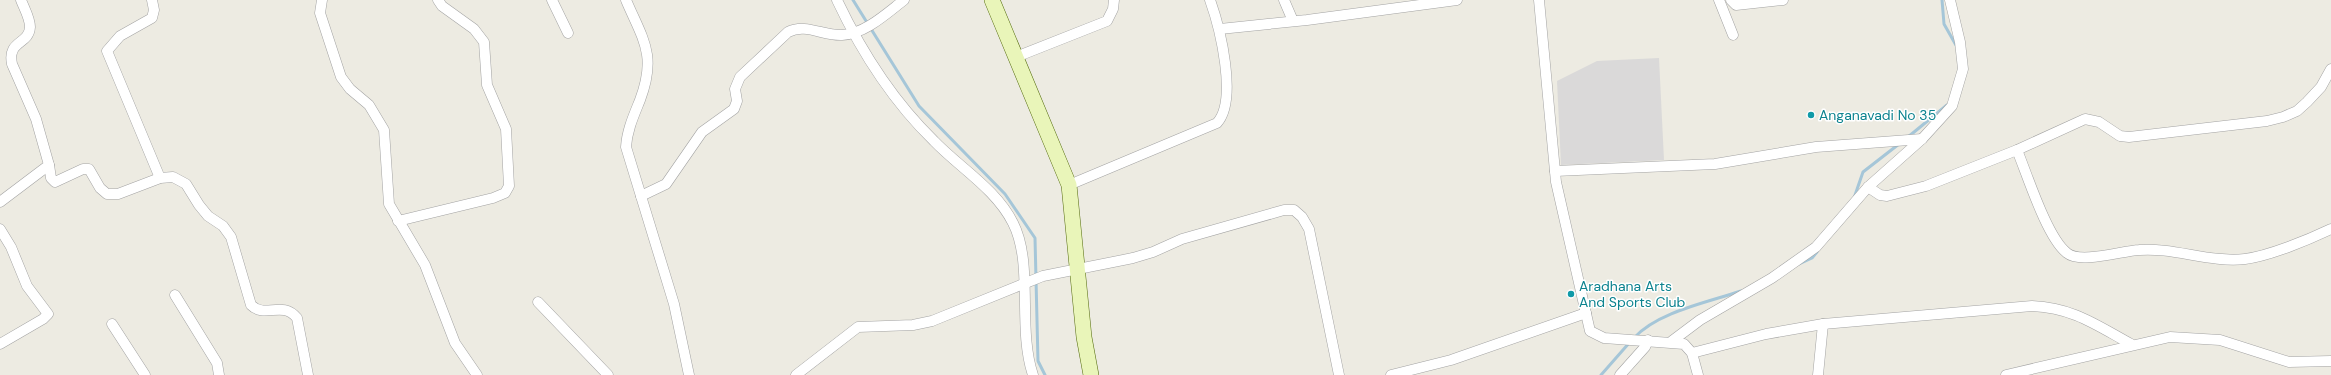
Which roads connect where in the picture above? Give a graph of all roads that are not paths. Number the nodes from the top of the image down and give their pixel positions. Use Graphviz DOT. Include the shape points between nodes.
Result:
graph roads {
  1 [pos="21,0"];
  2 [pos="152,0"];
  3 [pos="322,0"];
  4 [pos="438,0"];
  5 [pos="552,0"];
  6 [pos="626,0"];
  7 [pos="837,0"];
  8 [pos="904,0"];
  9 [pos="992,0"];
  10 [pos="1114,0"];
  11 [pos="1210,0"];
  12 [pos="1284,0"];
  13 [pos="1457,0"];
  14 [pos="1539,0"];
  15 [pos="1719,0"];
  16 [pos="1731,0"];
  17 [pos="1783,0"];
  18 [pos="1950,0"];
  19 [pos="1293,21"];
  20 [pos="1220,28"];
  21 [pos="568,32"];
  22 [pos="855,32"];
  23 [pos="1732,34"];
  24 [pos="1016,57"];
  25 [pos="2331,69"];
  26 [pos="1922,139"];
  27 [pos="2017,150"];
  28 [pos="49,165"];
  29 [pos="1555,171"];
  30 [pos="160,178"];
  31 [pos="1069,185"];
  32 [pos="1868,187"];
  33 [pos="640,196"];
  34 [pos="0,202"];
  35 [pos="398,221"];
  36 [pos="0,229"];
  37 [pos="2331,230"];
  38 [pos="1077,268"];
  39 [pos="1025,283"];
  40 [pos="175,295"];
  41 [pos="538,302"];
  42 [pos="1586,313"];
  43 [pos="112,324"];
  44 [pos="1823,324"];
  45 [pos="1672,341"];
  46 [pos="1645,342"];
  47 [pos="0,344"];
  48 [pos="2131,344"];
  49 [pos="1692,353"];
  50 [pos="2331,361"];
  51 [pos="1623,373"];
  52 [pos="145,375"];
  53 [pos="219,375"];
  54 [pos="308,375"];
  55 [pos="477,375"];
  56 [pos="608,375"];
  57 [pos="689,375"];
  58 [pos="796,375"];
  59 [pos="1033,375"];
  60 [pos="1091,375"];
  61 [pos="1339,375"];
  62 [pos="1391,375"];
  63 [pos="1698,375"];
  64 [pos="1818,375"];
  65 [pos="2006,375"];
  1 -- 28 [label="street" via="30,27 28,34 12,49 10,55 36,119"];
  2 -- 30 [label="street" via="152,18 120,36 107,51"];
  3 -- 35 [label="street" via="320,13 340,77 369,105 384,130 387,193 389,204"];
  4 -- 35 [label="street" via="442,6 474,29 484,42 487,85 506,129 509,186 504,193 493,198"];
  5 -- 21 [label="street"];
  6 -- 33 [label="street" via="648,50 649,63 642,95 626,137 626,146"];
  7 -- 22 [label="street"];
  8 -- 22 [label="street" via="874,22"];
  9 -- 24 [label="street"];
  10 -- 24 [label="street" via="1107,21"];
  11 -- 20 [label="street"];
  12 -- 19 [label="street"];
  13 -- 19 [label="street"];
  14 -- 29 [label="street"];
  15 -- 23 [label="street"];
  16 -- 17 [label="street" via="1736,5"];
  18 -- 26 [label="street" via="1963,68 1952,106"];
  19 -- 20 [label="street"];
  20 -- 31 [label="street" via="1228,99 1223,117 1217,123"];
  22 -- 33 [label="street" via="840,35 795,28 788,32 740,78 735,89 734,109 702,132 666,184"];
  22 -- 39 [label="street" via="899,103 934,141 980,182 1003,207 1020,241"];
  24 -- 31 [label="street"];
  25 -- 27 [label="street" via="2321,87 2297,111 2272,120 2129,137 2120,136 2099,122 2085,119"];
  26 -- 29 [label="street" via="1816,147 1715,164"];
  26 -- 32 [label="street"];
  27 -- 32 [label="street" via="1926,186 1895,194 1880,195"];
  27 -- 37 [label="street" via="2053,234 2066,253 2072,256 2085,257 2140,250 2244,259"];
  28 -- 30 [label="street" via="51,178 56,182 83,168 89,169 104,192 112,195"];
  28 -- 34 [label="street"];
  29 -- 42 [label="street"];
  30 -- 54 [label="street" via="173,177 186,184 208,216 223,226 231,237 248,300 252,306 260,310 286,309 297,318"];
  31 -- 38 [label="street"];
  32 -- 45 [label="street" via="1816,247 1772,278 1700,320"];
  33 -- 57 [label="street" via="674,304"];
  35 -- 55 [label="street" via="425,265 455,343"];
  36 -- 47 [label="street" via="11,247 27,286 48,314"];
  38 -- 39 [label="street"];
  38 -- 60 [label="street" via="1084,337"];
  38 -- 61 [label="street" via="1133,258 1213,229 1284,210 1294,210 1309,229"];
  39 -- 58 [label="street" via="932,321 913,325 858,326"];
  39 -- 59 [label="street" via="1025,331"];
  40 -- 53 [label="street" via="217,363"];
  41 -- 56 [label="street"];
  42 -- 46 [label="street" via="1590,332 1604,338"];
  42 -- 62 [label="street" via="1450,360"];
  43 -- 52 [label="street"];
  44 -- 48 [label="street" via="2032,306 2050,307 2072,312"];
  44 -- 49 [label="street" via="1736,340"];
  44 -- 64 [label="street"];
  45 -- 46 [label="street"];
  45 -- 49 [label="street" via="1684,344"];
  46 -- 51 [label="street"];
  48 -- 50 [label="street" via="2170,337 2188,337 2220,340 2290,362"];
  48 -- 65 [label="street"];
  49 -- 63 [label="street"];
}
